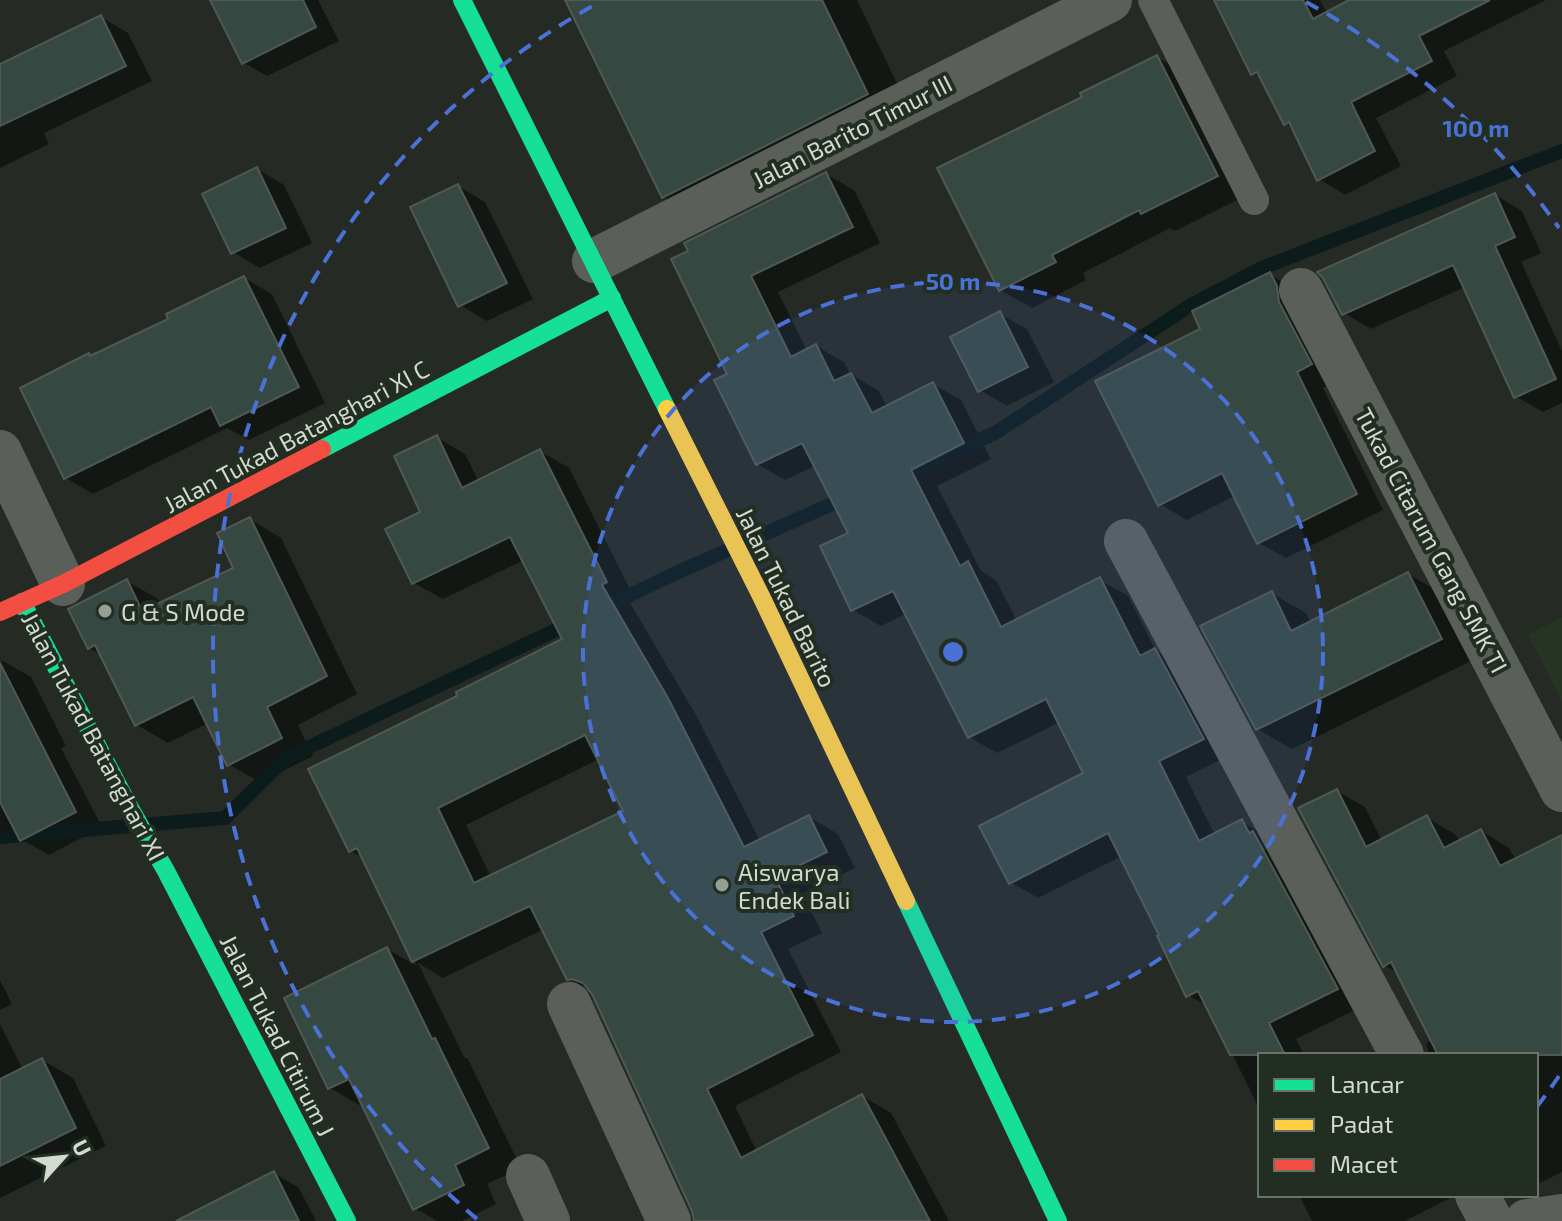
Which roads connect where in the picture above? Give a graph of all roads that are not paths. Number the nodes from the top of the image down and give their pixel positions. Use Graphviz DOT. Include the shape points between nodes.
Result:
graph roads {
  1 [pos="462,0"];
  2 [pos="1110,0"];
  3 [pos="1153,0"];
  4 [pos="1254,200"];
  5 [pos="603,280"];
  6 [pos="1301,290"];
  7 [pos="0,452"];
  8 [pos="1126,541"];
  9 [pos="63,584"];
  10 [pos="22,602"];
  11 [pos="0,612"];
  12 [pos="1562,790"];
  13 [pos="166,871"];
  14 [pos="569,1004"];
  15 [pos="1401,1053"];
  16 [pos="528,1176"];
  17 [pos="1478,1197"];
  18 [pos="1562,1216"];
  19 [pos="347,1221"];
  20 [pos="548,1221"];
  21 [pos="669,1221"];
  22 [pos="1058,1221"];
  23 [pos="1491,1221"];
  24 [pos="1527,1221"];
  1 -- 5 [label="street, Jalan Tukad Barito"];
  2 -- 5 [label="street, Jalan Barito Timur III"];
  3 -- 4 [label="lane"];
  5 -- 9 [label="street, Jalan Tukad Batanghari XI C"];
  5 -- 22 [label="street, Jalan Tukad Barito" via="761,596"];
  6 -- 12 [label="street, Tukad Citarum Gang SMK TI"];
  7 -- 9 [label="street, Jalan Tukad Batanghari XI"];
  8 -- 15 [label="street"];
  9 -- 10 [label="street, Jalan Tukad Batanghari XI C"];
  10 -- 11 [label="street, Jalan Tukad Batanghari XI C"];
  10 -- 13 [label="street, Jalan Tukad Batanghari XI"];
  13 -- 19 [label="street, Jalan Tukad Citirum J"];
  14 -- 21 [label="street"];
  16 -- 20 [label="street"];
  17 -- 23 [label="street"];
  18 -- 24 [label="street"];
}
